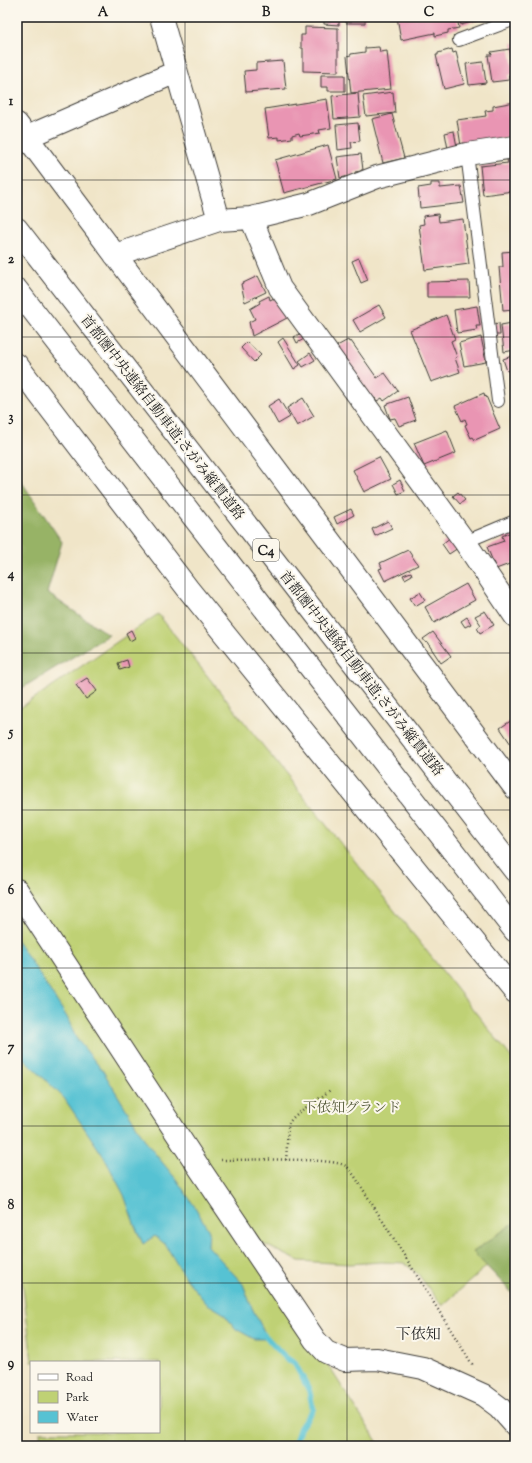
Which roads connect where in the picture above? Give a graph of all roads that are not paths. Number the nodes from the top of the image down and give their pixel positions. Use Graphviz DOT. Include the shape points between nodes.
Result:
graph roads {
  1 [pos="161,17"];
  2 [pos="515,19"];
  3 [pos="459,40"];
  4 [pos="176,72"];
  5 [pos="22,131"];
  6 [pos="515,147"];
  7 [pos="467,154"];
  8 [pos="251,218"];
  9 [pos="219,220"];
  10 [pos="17,229"];
  11 [pos="115,255"];
  12 [pos="17,290"];
  13 [pos="17,365"];
  14 [pos="498,400"];
  15 [pos="515,521"];
  16 [pos="465,542"];
  17 [pos="515,616"];
  18 [pos="515,788"];
  19 [pos="515,871"];
  20 [pos="17,890"];
  21 [pos="515,931"];
  22 [pos="515,992"];
  23 [pos="515,1425"];
  1 -- 4 [label="main road"];
  2 -- 3 [label="lane"];
  4 -- 5 [label="main road"];
  4 -- 9 [label="main road"];
  5 -- 11 [label="main road"];
  6 -- 7 [label="main road"];
  7 -- 8 [label="main road" via="377,178 309,204"];
  7 -- 14 [label="lane"];
  8 -- 9 [label="main road"];
  8 -- 16 [label="main road" via="280,288"];
  9 -- 11 [label="main road"];
  10 -- 19 [label="main road, 首都圏中央連絡自動車道;さがみ縦貫道路 / C4"];
  11 -- 18 [label="main road"];
  12 -- 21 [label="main road, C4"];
  13 -- 22 [label="main road" via="193,595"];
  15 -- 16 [label="lane"];
  16 -- 17 [label="main road"];
  20 -- 23 [label="main road" via="198,1166 315,1340 326,1352 345,1360 377,1359 423,1368 483,1395 499,1407"];
}
